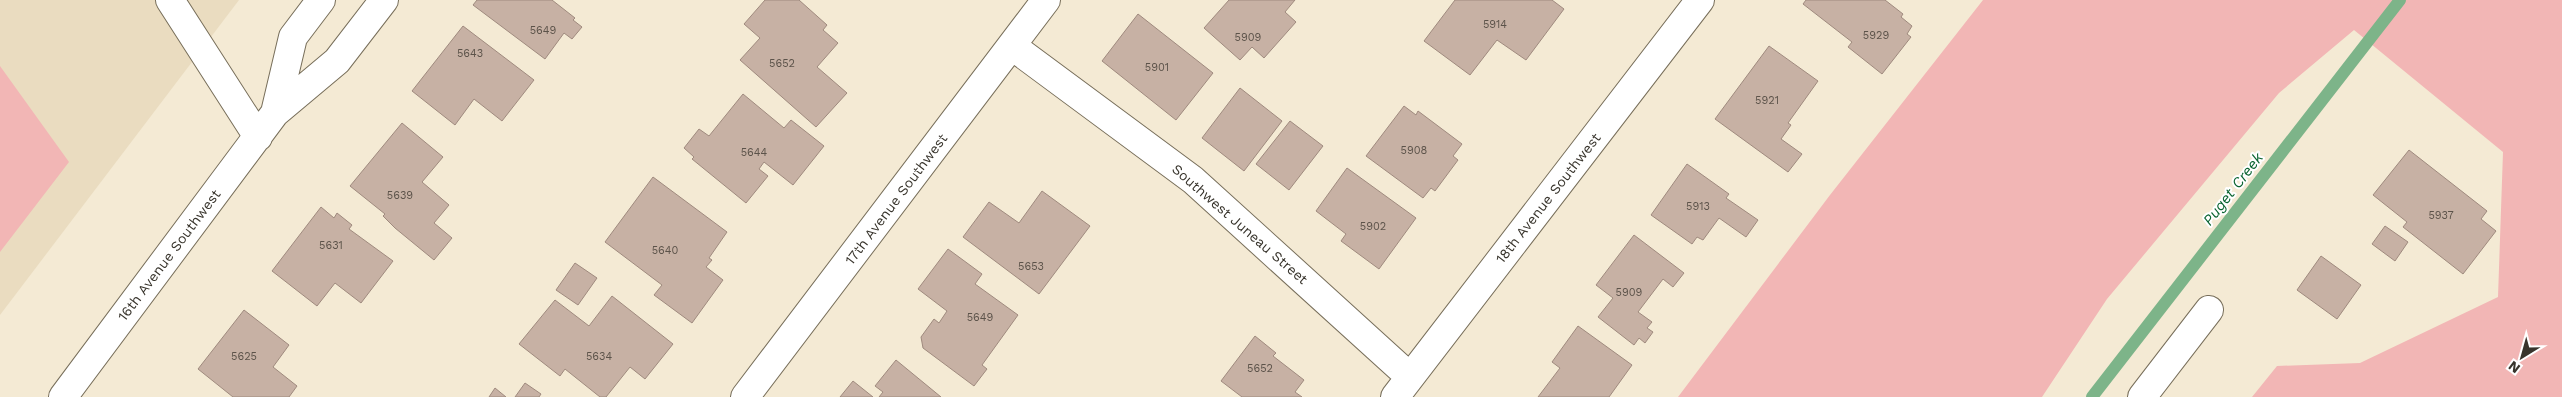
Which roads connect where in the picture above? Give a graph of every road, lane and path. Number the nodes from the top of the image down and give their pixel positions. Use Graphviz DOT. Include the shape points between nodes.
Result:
graph roads {
  1 [pos="170,0"];
  2 [pos="321,0"];
  3 [pos="384,0"];
  4 [pos="1046,0"];
  5 [pos="1700,0"];
  6 [pos="1012,46"];
  7 [pos="275,113"];
  8 [pos="258,137"];
  9 [pos="2209,310"];
  10 [pos="1403,387"];
  11 [pos="63,397"];
  12 [pos="744,397"];
  13 [pos="2142,397"];
  1 -- 8 [label="street"];
  2 -- 7 [label="street, 16th Avenue Southwest" via="294,37"];
  3 -- 7 [label="street, 16th Avenue Southwest" via="337,62"];
  4 -- 6 [label="street, 17th Avenue Southwest"];
  5 -- 10 [label="street, 18th Avenue Southwest"];
  6 -- 10 [label="street, Southwest Juneau Street" via="1193,180"];
  6 -- 12 [label="street, 17th Avenue Southwest"];
  7 -- 8 [label="street, 16th Avenue Southwest"];
  8 -- 11 [label="street, 16th Avenue Southwest"];
  9 -- 13 [label="street"];
}
